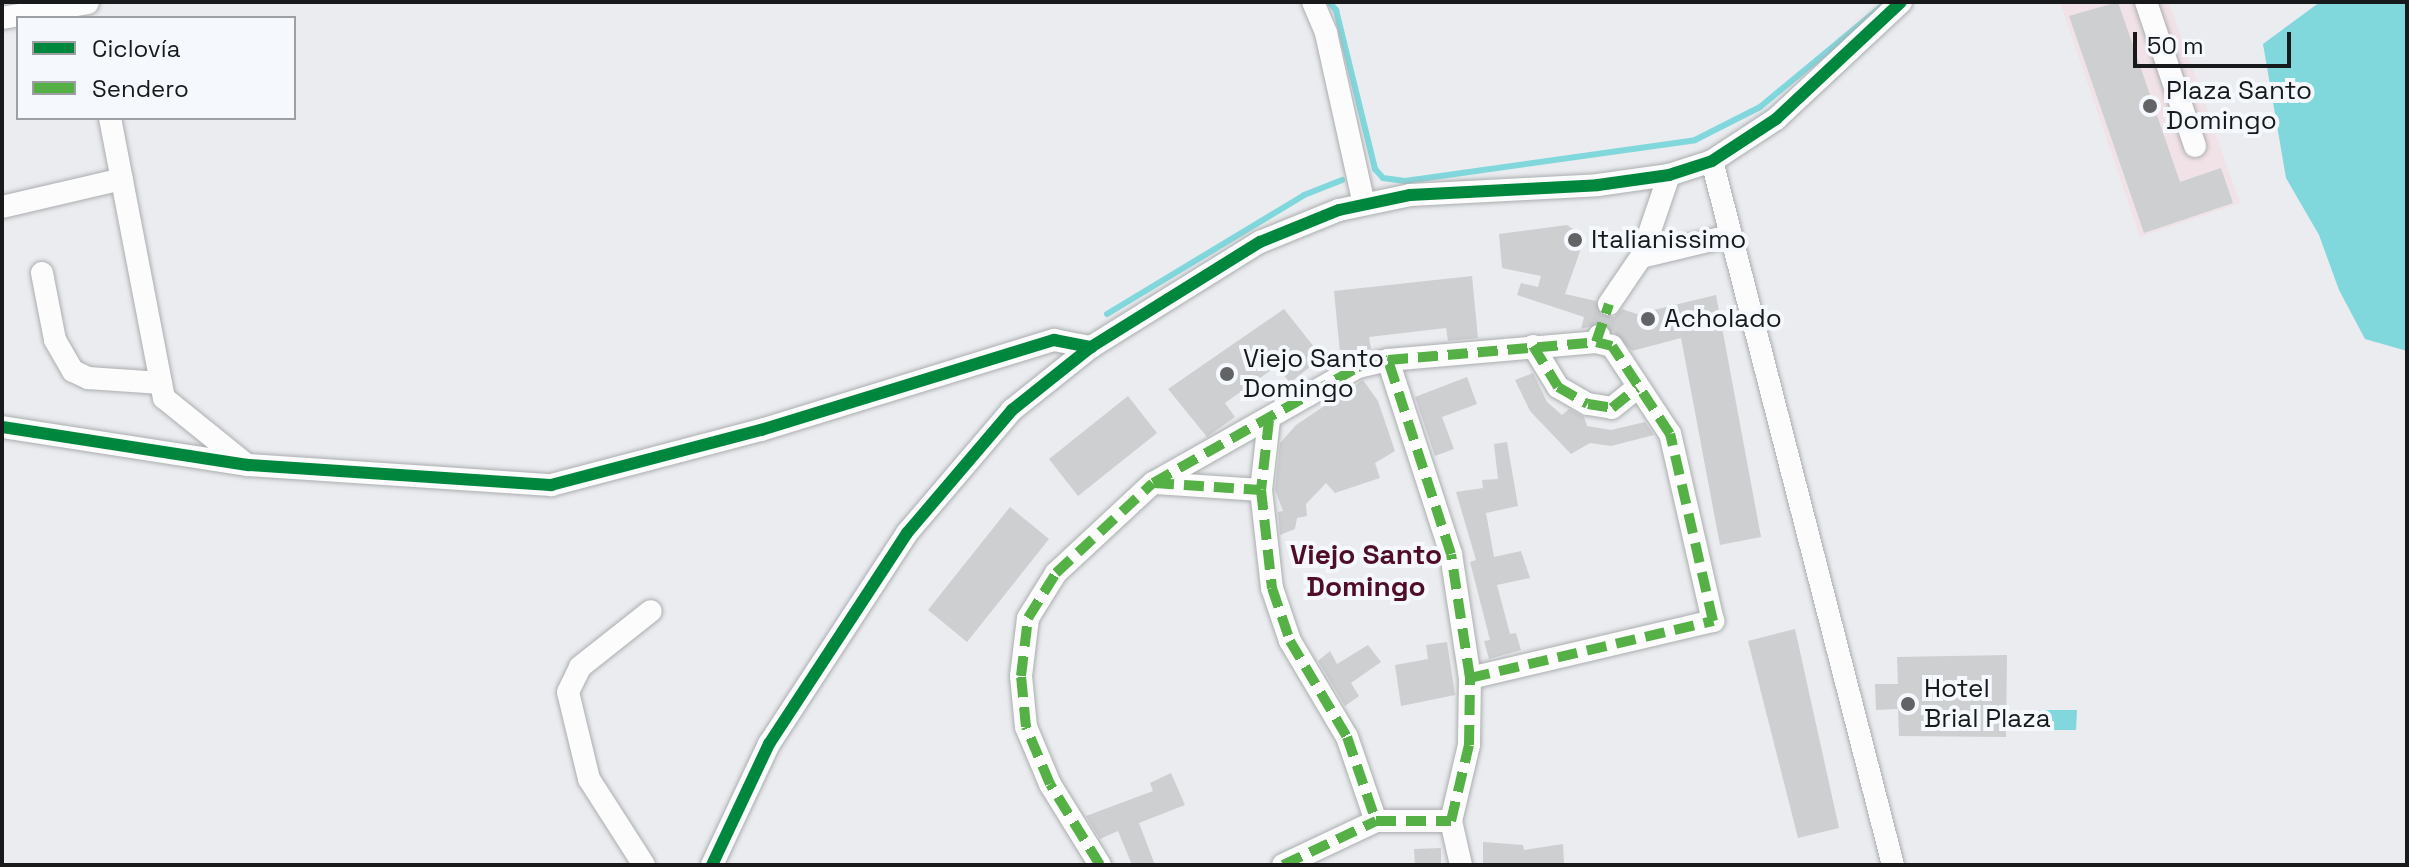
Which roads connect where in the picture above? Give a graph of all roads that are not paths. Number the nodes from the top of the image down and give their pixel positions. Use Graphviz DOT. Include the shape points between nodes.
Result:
graph roads {
  1 [pos="88,2"];
  2 [pos="1313,2"];
  3 [pos="1901,2"];
  4 [pos="2146,2"];
  5 [pos="2,18"];
  6 [pos="110,120"];
  7 [pos="2195,146"];
  8 [pos="1712,161"];
  9 [pos="1669,175"];
  10 [pos="122,179"];
  11 [pos="1364,204"];
  12 [pos="2,207"];
  13 [pos="1729,236"];
  14 [pos="1641,257"];
  15 [pos="42,273"];
  16 [pos="1609,304"];
  17 [pos="1533,346"];
  18 [pos="1091,347"];
  19 [pos="1388,360"];
  20 [pos="161,383"];
  21 [pos="1637,388"];
  22 [pos="1269,420"];
  23 [pos="2,427"];
  24 [pos="248,465"];
  25 [pos="1153,483"];
  26 [pos="1261,490"];
  27 [pos="651,611"];
  28 [pos="1470,678"];
  29 [pos="1376,821"];
  30 [pos="1451,821"];
  31 [pos="644,865"];
  32 [pos="712,865"];
  33 [pos="1100,865"];
  34 [pos="1283,865"];
  35 [pos="1461,865"];
  36 [pos="1893,865"];
  1 -- 5 [label="street"];
  2 -- 11 [label="street" via="1326,33"];
  3 -- 8 [label="street" via="1776,119"];
  4 -- 7 [label="street"];
  6 -- 10 [label="street"];
  8 -- 9 [label="street"];
  8 -- 13 [label="street"];
  9 -- 11 [label="street" via="1598,185 1410,195"];
  9 -- 14 [label="street"];
  10 -- 12 [label="street"];
  10 -- 20 [label="street"];
  11 -- 18 [label="street" via="1260,242"];
  13 -- 14 [label="street"];
  13 -- 36 [label="street"];
  14 -- 16 [label="street"];
  15 -- 20 [label="street" via="55,340 73,371 88,378"];
  17 -- 19 [label="street"];
  17 -- 21 [label="street" via="1598,339 1612,346"];
  17 -- 21 [label="street" via="1558,387 1588,404 1612,408"];
  18 -- 24 [label="street" via="1054,340 761,430 551,485"];
  18 -- 32 [label="street" via="1012,410 907,533 769,744"];
  19 -- 22 [label="street" via="1358,367"];
  19 -- 28 [label="street" via="1451,554"];
  20 -- 24 [label="street" via="172,408"];
  21 -- 28 [label="street" via="1670,434 1713,621"];
  22 -- 25 [label="street"];
  22 -- 26 [label="street"];
  23 -- 24 [label="street"];
  25 -- 26 [label="street"];
  25 -- 33 [label="street" via="1056,573 1028,618 1021,676 1026,727 1050,784"];
  26 -- 29 [label="street" via="1272,588 1290,641 1347,737"];
  27 -- 31 [label="street" via="580,667 568,692 589,779"];
  28 -- 30 [label="street" via="1469,745"];
  29 -- 30 [label="street"];
  29 -- 34 [label="street"];
  30 -- 35 [label="street"];
}
